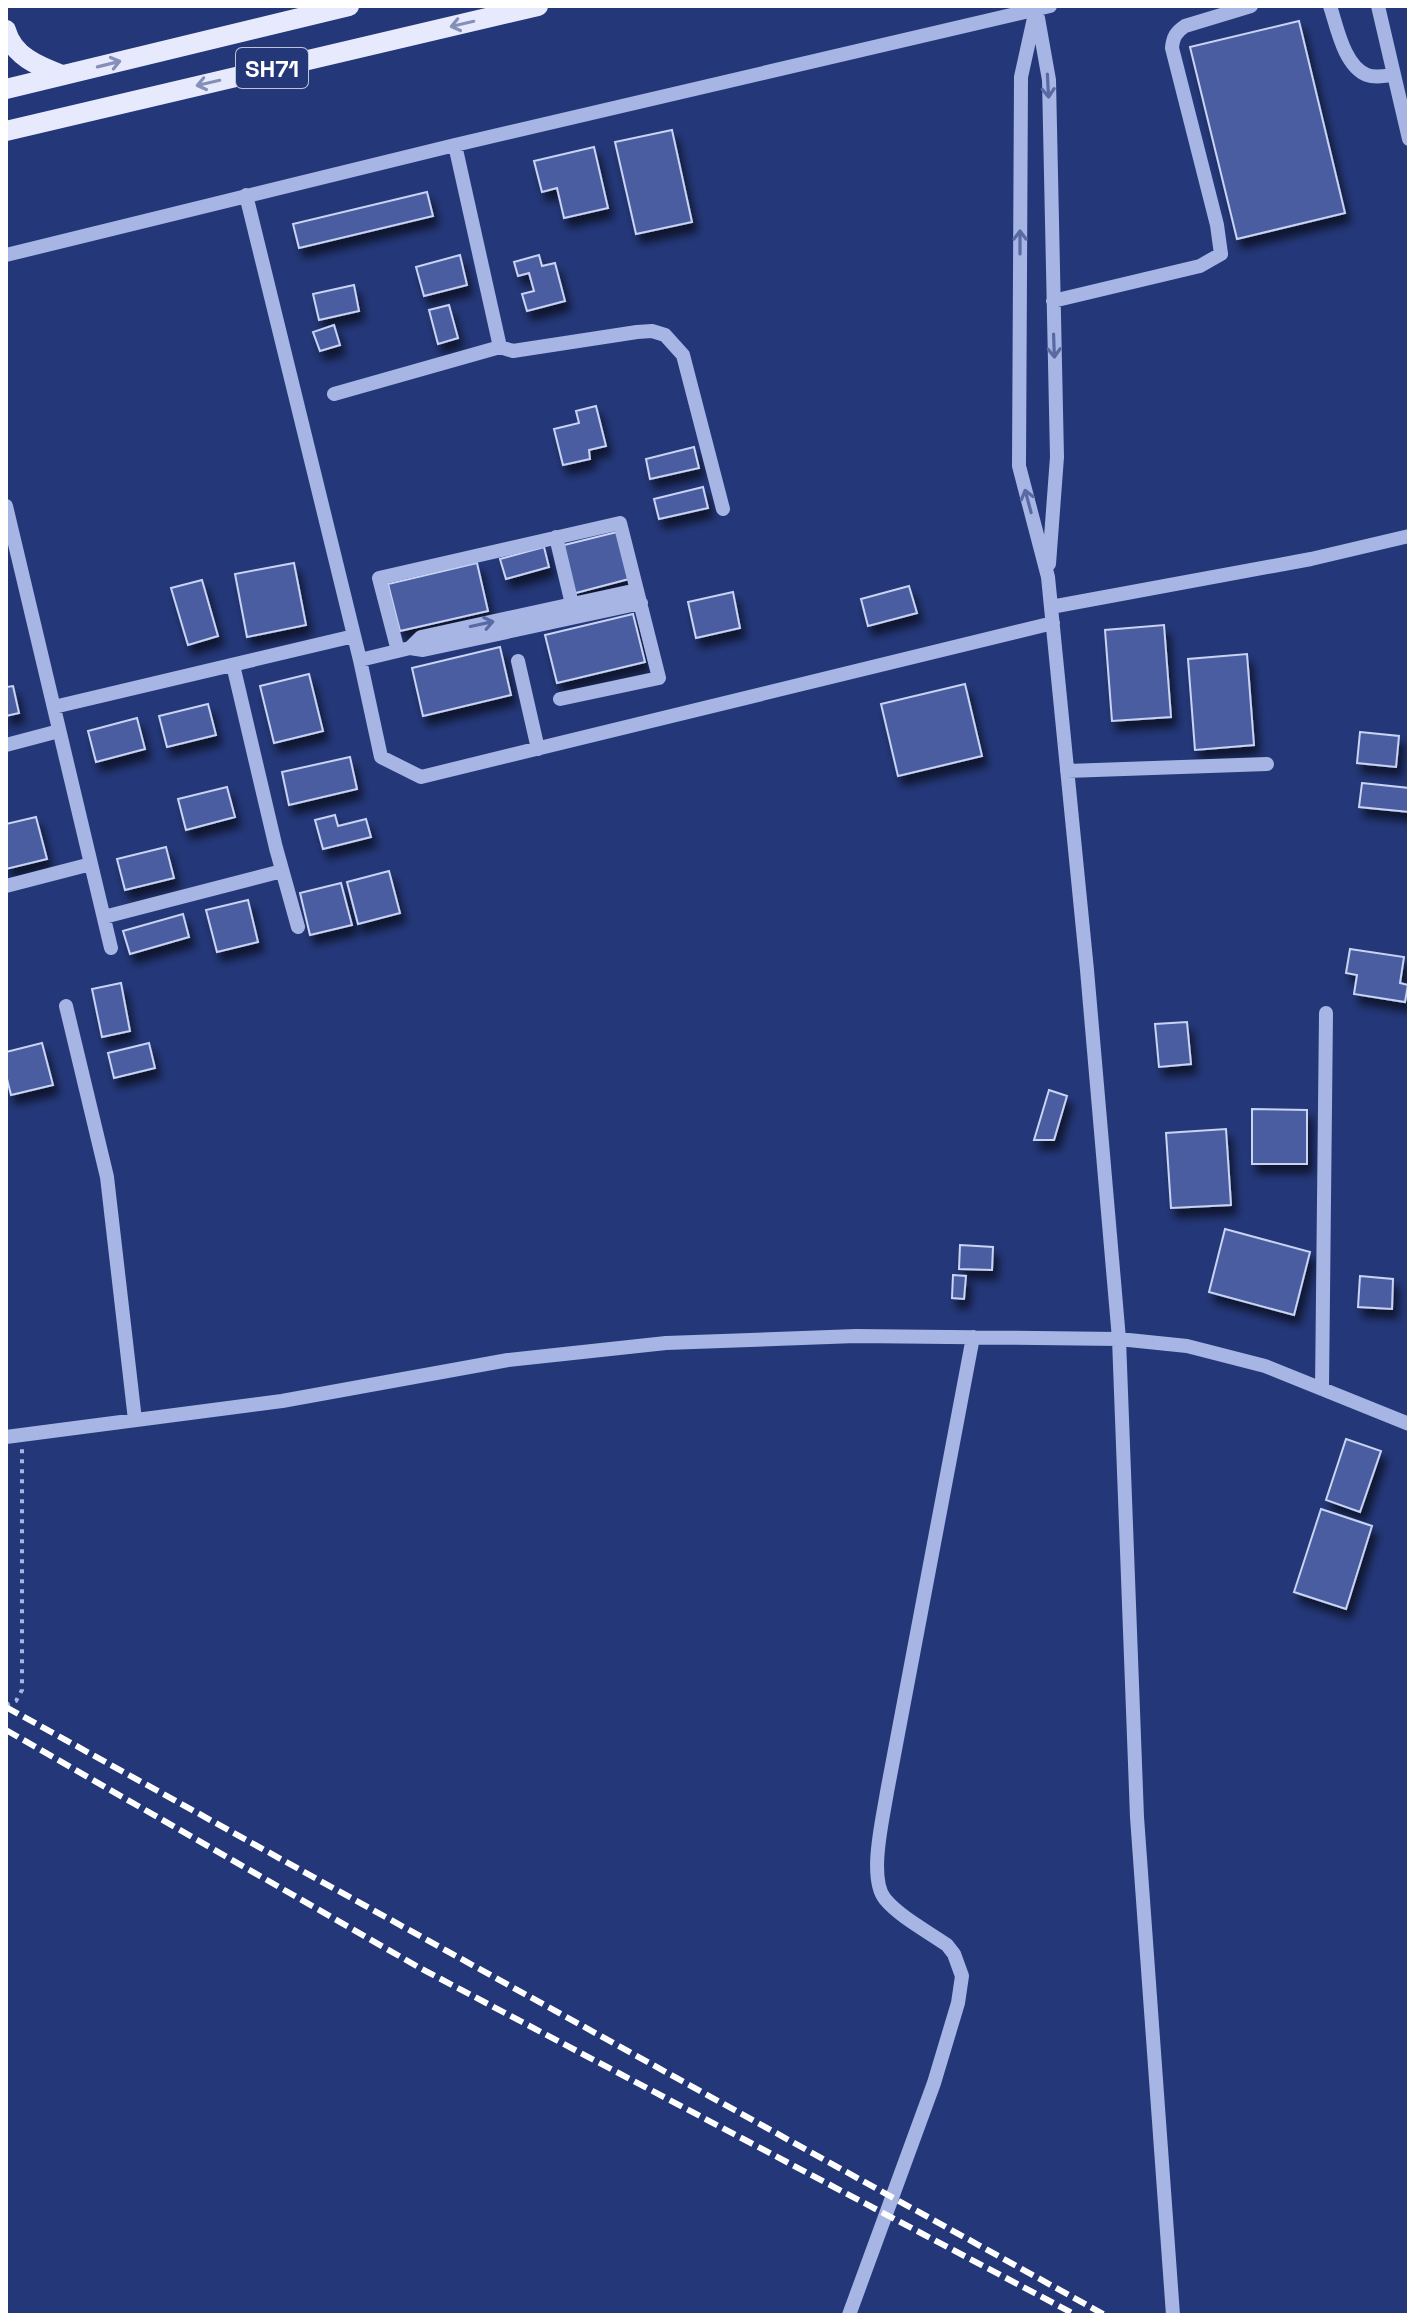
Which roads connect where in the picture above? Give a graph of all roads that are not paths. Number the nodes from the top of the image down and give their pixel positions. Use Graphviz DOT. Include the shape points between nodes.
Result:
graph roads {
  1 [pos="349,6"];
  2 [pos="538,6"];
  3 [pos="1251,6"];
  4 [pos="1330,6"];
  5 [pos="1378,6"];
  6 [pos="1041,7"];
  7 [pos="6,30"];
  8 [pos="62,75"];
  9 [pos="1393,75"];
  10 [pos="6,89"];
  11 [pos="6,131"];
  12 [pos="1409,139"];
  13 [pos="455,145"];
  14 [pos="246,195"];
  15 [pos="6,255"];
  16 [pos="1053,301"];
  17 [pos="500,347"];
  18 [pos="334,394"];
  19 [pos="6,506"];
  20 [pos="723,509"];
  21 [pos="1409,536"];
  22 [pos="556,537"];
  23 [pos="1048,577"];
  24 [pos="639,597"];
  25 [pos="572,604"];
  26 [pos="1051,607"];
  27 [pos="1053,623"];
  28 [pos="354,636"];
  29 [pos="404,649"];
  30 [pos="360,660"];
  31 [pos="518,661"];
  32 [pos="233,665"];
  33 [pos="560,699"];
  34 [pos="54,707"];
  35 [pos="59,731"];
  36 [pos="6,745"];
  37 [pos="538,749"];
  38 [pos="1267,764"];
  39 [pos="1067,771"];
  40 [pos="91,864"];
  41 [pos="282,871"];
  42 [pos="6,886"];
  43 [pos="104,917"];
  44 [pos="298,927"];
  45 [pos="111,948"];
  46 [pos="66,1006"];
  47 [pos="1326,1013"];
  48 [pos="973,1337"];
  49 [pos="1119,1339"];
  50 [pos="1322,1389"];
  51 [pos="135,1420"];
  52 [pos="1409,1424"];
  53 [pos="6,1437"];
  54 [pos="849,2315"];
  55 [pos="1173,2315"];
  8 -- 1 [label="main road, SH71, one-way"];
  2 -- 11 [label="main road, SH71, one-way"];
  3 -- 16 [label="street" via="1185,26 1173,39 1221,254 1200,266"];
  4 -- 9 [label="street" via="1356,67 1366,75"];
  5 -- 9 [label="street"];
  6 -- 13 [label="street"];
  6 -- 16 [label="street, one-way" via="1049,80"];
  23 -- 6 [label="street, one-way" via="1019,466 1021,77"];
  7 -- 8 [label="main road" via="22,55"];
  8 -- 10 [label="main road, SH71"];
  9 -- 12 [label="street"];
  13 -- 14 [label="street"];
  13 -- 17 [label="street"];
  14 -- 15 [label="street"];
  14 -- 28 [label="street"];
  16 -- 23 [label="street, one-way" via="1057,457"];
  17 -- 18 [label="street"];
  17 -- 20 [label="street" via="513,351 637,332 665,335 683,355"];
  19 -- 34 [label="street"];
  21 -- 26 [label="street"];
  22 -- 24 [label="street" via="620,523"];
  22 -- 25 [label="street"];
  22 -- 29 [label="street" via="379,578"];
  23 -- 26 [label="street"];
  24 -- 25 [label="street"];
  24 -- 29 [label="street" via="423,650"];
  24 -- 33 [label="street" via="659,678"];
  29 -- 25 [label="street, one-way" via="421,637"];
  26 -- 27 [label="street"];
  27 -- 37 [label="street"];
  27 -- 39 [label="street"];
  28 -- 30 [label="street"];
  28 -- 32 [label="street"];
  29 -- 30 [label="street"];
  30 -- 37 [label="street" via="381,757 421,777"];
  31 -- 37 [label="street"];
  32 -- 34 [label="street"];
  32 -- 41 [label="street"];
  34 -- 35 [label="street"];
  35 -- 36 [label="street"];
  35 -- 40 [label="street"];
  38 -- 39 [label="street"];
  39 -- 49 [label="street"];
  40 -- 42 [label="street"];
  40 -- 43 [label="street"];
  41 -- 43 [label="street"];
  41 -- 44 [label="street"];
  43 -- 45 [label="street"];
  46 -- 51 [label="street" via="107,1177"];
  47 -- 50 [label="street"];
  48 -- 49 [label="street"];
  48 -- 51 [label="street" via="666,1343 508,1360 282,1401"];
  48 -- 54 [label="street" via="877,1867 884,1898 947,1945 962,1976 934,2083"];
  49 -- 50 [label="street" via="1225,1355"];
  49 -- 55 [label="street" via="1137,1817"];
  50 -- 52 [label="street"];
  51 -- 53 [label="street"];
}
